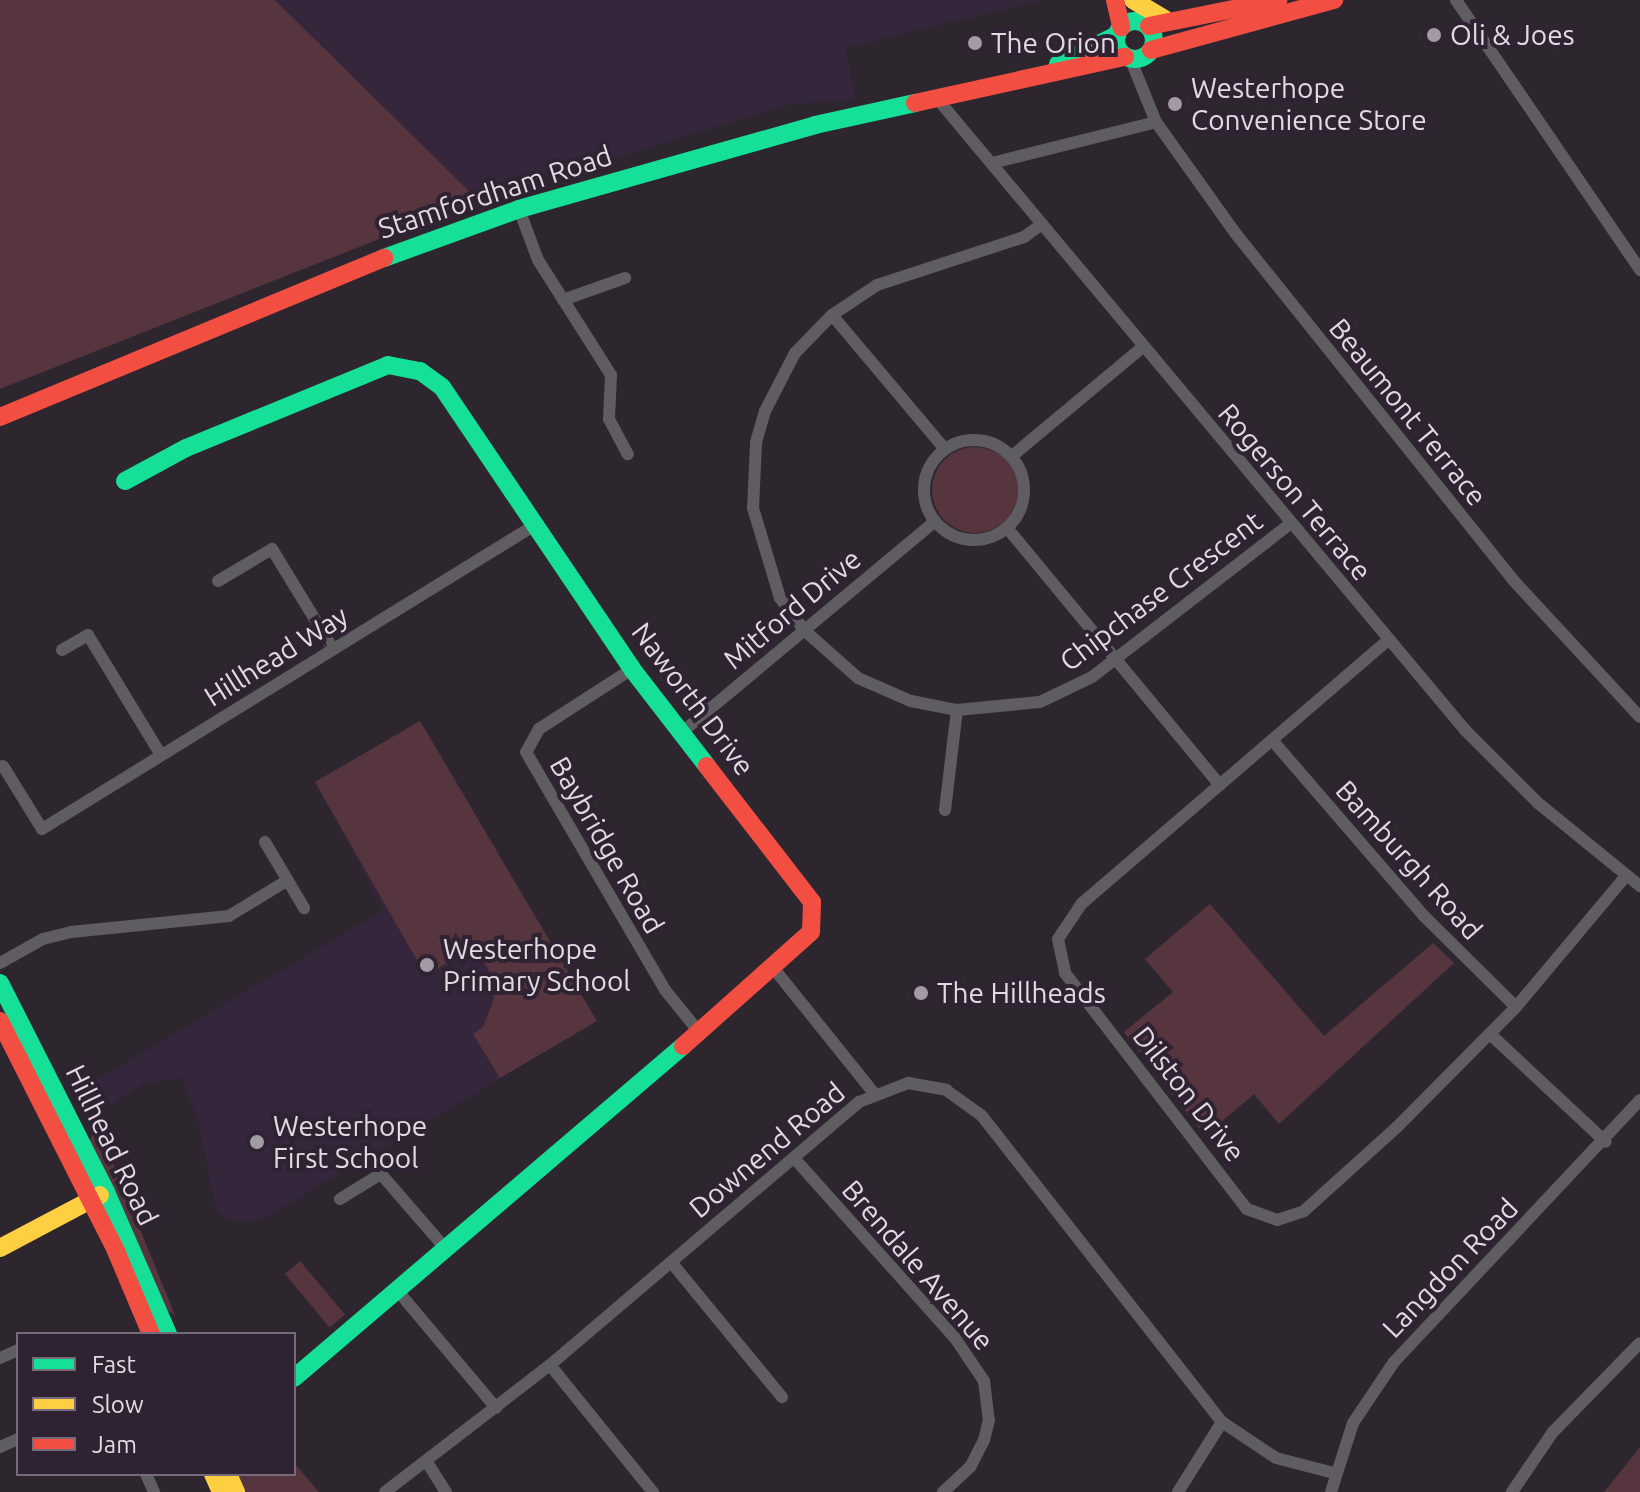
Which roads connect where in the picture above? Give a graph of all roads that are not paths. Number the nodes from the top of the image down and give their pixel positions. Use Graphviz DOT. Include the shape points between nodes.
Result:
graph roads {
  1 [pos="1115,0"];
  2 [pos="1131,0"];
  3 [pos="1278,0"];
  4 [pos="1334,0"];
  5 [pos="1456,0"];
  6 [pos="1175,23"];
  7 [pos="1131,27"];
  8 [pos="1136,56"];
  9 [pos="1027,79"];
  10 [pos="940,102"];
  11 [pos="1156,122"];
  12 [pos="992,163"];
  13 [pos="519,209"];
  14 [pos="1042,224"];
  15 [pos="1640,270"];
  16 [pos="625,278"];
  17 [pos="563,300"];
  18 [pos="832,315"];
  19 [pos="1143,347"];
  20 [pos="0,417"];
  21 [pos="945,449"];
  22 [pos="628,454"];
  23 [pos="1012,456"];
  24 [pos="125,481"];
  25 [pos="934,522"];
  26 [pos="1290,524"];
  27 [pos="535,525"];
  28 [pos="1008,529"];
  29 [pos="218,581"];
  30 [pos="804,630"];
  31 [pos="1387,641"];
  32 [pos="333,649"];
  33 [pos="62,650"];
  34 [pos="1115,660"];
  35 [pos="632,669"];
  36 [pos="957,710"];
  37 [pos="1640,717"];
  38 [pos="681,733"];
  39 [pos="1272,740"];
  40 [pos="161,755"];
  41 [pos="3,766"];
  42 [pos="1220,785"];
  43 [pos="945,810"];
  44 [pos="265,842"];
  45 [pos="1626,876"];
  46 [pos="288,880"];
  47 [pos="1640,886"];
  48 [pos="304,908"];
  49 [pos="0,963"];
  50 [pos="775,970"];
  51 [pos="0,983"];
  52 [pos="1516,1007"];
  53 [pos="0,1021"];
  54 [pos="700,1033"];
  55 [pos="1490,1034"];
  56 [pos="874,1093"];
  57 [pos="1640,1100"];
  58 [pos="1606,1142"];
  59 [pos="794,1158"];
  60 [pos="98,1196"];
  61 [pos="340,1199"];
  62 [pos="0,1248"];
  63 [pos="446,1249"];
  64 [pos="671,1262"];
  65 [pos="397,1290"];
  66 [pos="150,1332"];
  67 [pos="167,1332"];
  68 [pos="1640,1343"];
  69 [pos="550,1365"];
  70 [pos="296,1376"];
  71 [pos="782,1397"];
  72 [pos="496,1408"];
  73 [pos="1222,1422"];
  74 [pos="427,1462"];
  75 [pos="1334,1473"];
  76 [pos="385,1492"];
  77 [pos="446,1492"];
  78 [pos="653,1492"];
  79 [pos="943,1492"];
  80 [pos="1178,1492"];
  81 [pos="1331,1492"];
  82 [pos="1512,1492"];
  1 -- 7 [label="street"];
  2 -- 6 [label="street"];
  2 -- 7 [label="street"];
  3 -- 6 [label="street, Stamfordham Road"];
  4 -- 8 [label="street, Stamfordham Road"];
  5 -- 15 [label="street"];
  6 -- 7 [label="street, Stamfordham Road"];
  7 -- 8 [label="street"];
  7 -- 8 [label="street" via="1154,38"];
  7 -- 9 [label="street, Stamfordham Road"];
  8 -- 9 [label="street, Stamfordham Road"];
  8 -- 11 [label="street, Beaumont Terrace" via="1142,97"];
  9 -- 10 [label="street, Stamfordham Road"];
  10 -- 12 [label="street, Rogerson Terrace"];
  10 -- 13 [label="street, Stamfordham Road" via="815,125"];
  11 -- 12 [label="street"];
  11 -- 37 [label="street, Beaumont Terrace" via="1309,328 1514,581"];
  12 -- 14 [label="street, Rogerson Terrace"];
  13 -- 17 [label="street" via="538,260"];
  13 -- 20 [label="street, Stamfordham Road" via="305,287"];
  14 -- 18 [label="street, Chipchase Crescent" via="1024,237 877,285"];
  14 -- 19 [label="street, Rogerson Terrace"];
  16 -- 17 [label="street"];
  17 -- 22 [label="street" via="611,375 609,419"];
  18 -- 21 [label="street"];
  18 -- 30 [label="street, Chipchase Crescent" via="795,353 779,382 756,443 753,475 753,508 767,566 780,598"];
  19 -- 23 [label="street"];
  19 -- 26 [label="street, Rogerson Terrace"];
  21 -- 23 [label="street" via="972,439"];
  21 -- 25 [label="street" via="930,464 923,483"];
  23 -- 28 [label="street" via="1025,493 1020,513"];
  24 -- 27 [label="street, Naworth Drive" via="186,448 388,365 420,371 442,387"];
  25 -- 28 [label="street" via="950,536 970,541 990,539"];
  25 -- 30 [label="street, Mitford Drive"];
  26 -- 31 [label="street, Rogerson Terrace"];
  26 -- 34 [label="street, Chipchase Crescent"];
  27 -- 32 [label="street, Hillhead Way"];
  27 -- 35 [label="street, Naworth Drive"];
  28 -- 34 [label="street"];
  29 -- 32 [label="street" via="272,549"];
  30 -- 36 [label="street, Chipchase Crescent" via="858,678 911,701"];
  30 -- 38 [label="street, Mitford Drive"];
  31 -- 39 [label="street, Dilston Drive"];
  31 -- 45 [label="street, Rogerson Terrace" via="1507,772"];
  32 -- 40 [label="street, Hillhead Way"];
  33 -- 40 [label="street" via="88,635"];
  34 -- 36 [label="street, Chipchase Crescent" via="1068,692 1040,702"];
  34 -- 42 [label="street"];
  35 -- 38 [label="street, Naworth Drive"];
  35 -- 54 [label="street, Baybridge Road" via="539,729 526,752 665,990"];
  36 -- 43 [label="street"];
  38 -- 50 [label="street, Naworth Drive" via="812,902 811,932"];
  39 -- 42 [label="street, Dilston Drive"];
  39 -- 52 [label="street, Bamburgh Road" via="1424,916"];
  40 -- 41 [label="street, Hillhead Way" via="42,829"];
  42 -- 55 [label="street, Dilston Drive" via="1082,903 1066,922 1059,955 1065,973 1247,1209 1277,1220 1304,1211"];
  44 -- 46 [label="street"];
  45 -- 47 [label="street, Rogerson Terrace"];
  45 -- 52 [label="street, Dilston Drive"];
  46 -- 48 [label="street"];
  46 -- 49 [label="street" via="229,916 71,932 43,939"];
  50 -- 54 [label="street, Naworth Drive"];
  50 -- 56 [label="street"];
  51 -- 60 [label="street, Hillhead Road" via="67,1116"];
  52 -- 55 [label="street, Dilston Drive"];
  53 -- 60 [label="street"];
  54 -- 63 [label="street, Naworth Drive"];
  55 -- 58 [label="street"];
  56 -- 59 [label="street, Downend Road"];
  56 -- 73 [label="street, Downend Road" via="908,1083 932,1086 957,1095 982,1116"];
  57 -- 58 [label="street, Langdon Road"];
  58 -- 75 [label="street, Langdon Road" via="1394,1362 1353,1423"];
  59 -- 64 [label="street, Downend Road"];
  59 -- 79 [label="street, Brendale Avenue" via="955,1338 984,1381 989,1420 984,1440 970,1467"];
  60 -- 62 [label="street"];
  60 -- 66 [label="street"];
  60 -- 67 [label="street, Hillhead Road"];
  61 -- 63 [label="street" via="381,1174"];
  63 -- 65 [label="street, Naworth Drive"];
  64 -- 69 [label="street, Downend Road"];
  64 -- 71 [label="street"];
  65 -- 70 [label="street, Naworth Drive"];
  65 -- 72 [label="street"];
  68 -- 82 [label="street" via="1553,1432"];
  69 -- 72 [label="street, Downend Road"];
  69 -- 78 [label="street"];
  72 -- 74 [label="street, Downend Road"];
  73 -- 75 [label="street, Downend Road" via="1276,1458"];
  73 -- 80 [label="street"];
  74 -- 76 [label="street, Downend Road"];
  74 -- 77 [label="street"];
  75 -- 81 [label="street, Langdon Road"];
}
